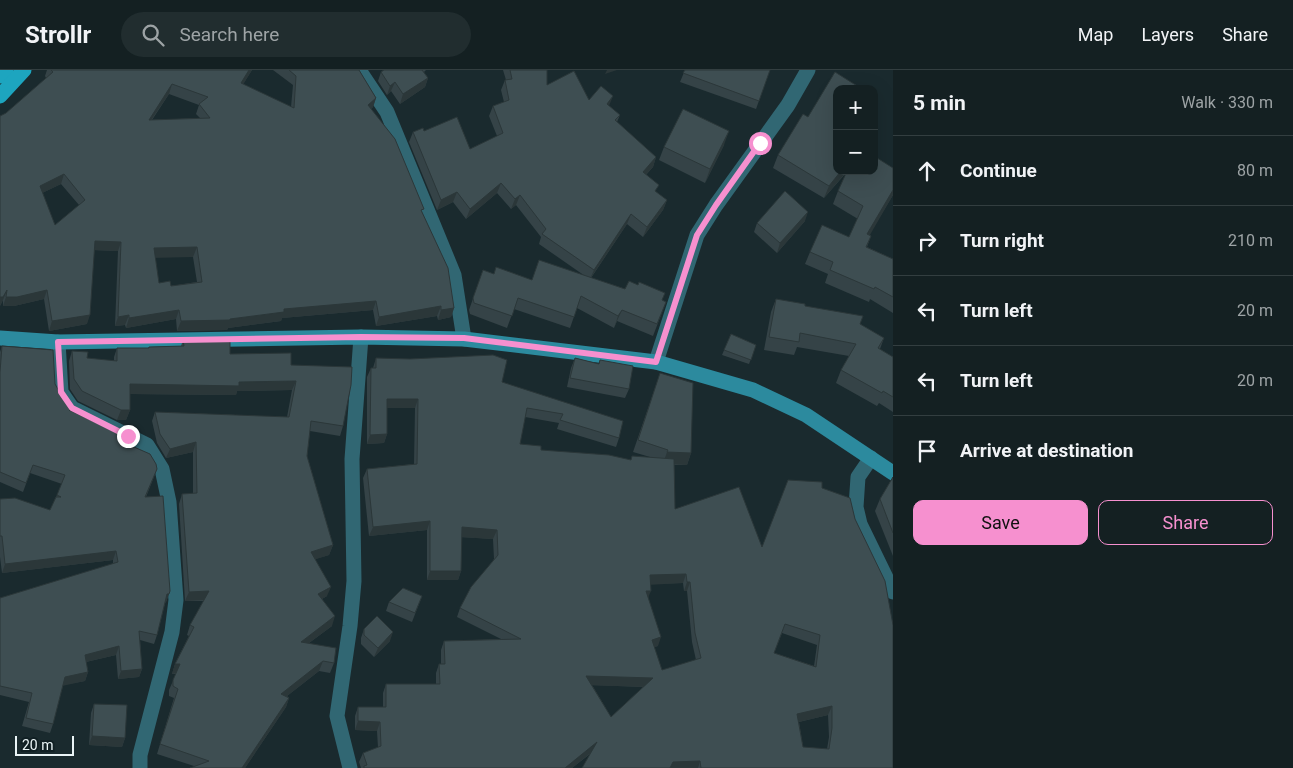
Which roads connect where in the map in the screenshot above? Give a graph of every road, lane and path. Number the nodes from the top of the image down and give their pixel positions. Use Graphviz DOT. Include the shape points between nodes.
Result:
graph roads {
  1 [pos="6,70"];
  2 [pos="24,70"];
  3 [pos="359,70"];
  4 [pos="808,70"];
  5 [pos="0,76"];
  6 [pos="0,96"];
  7 [pos="361,337"];
  8 [pos="0,338"];
  9 [pos="464,338"];
  10 [pos="58,342"];
  11 [pos="656,362"];
  12 [pos="872,458"];
  13 [pos="892,470"];
  14 [pos="893,592"];
  15 [pos="140,768"];
  16 [pos="350,768"];
  1 -- 5 [label="main road"];
  2 -- 6 [label="main road"];
  3 -- 9 [label="street" via="387,112 454,275"];
  4 -- 11 [label="street" via="788,105 697,235"];
  7 -- 9 [label="street"];
  7 -- 10 [label="street"];
  7 -- 16 [label="street" via="352,459 354,581 337,716"];
  8 -- 10 [label="street"];
  9 -- 11 [label="street"];
  10 -- 15 [label="street" via="61,392 72,408 147,445 162,469 169,502 176,600 172,632 140,756"];
  11 -- 12 [label="street" via="753,390 806,415"];
  12 -- 13 [label="street"];
  12 -- 14 [label="street" via="858,477 856,507 860,524"];
}
